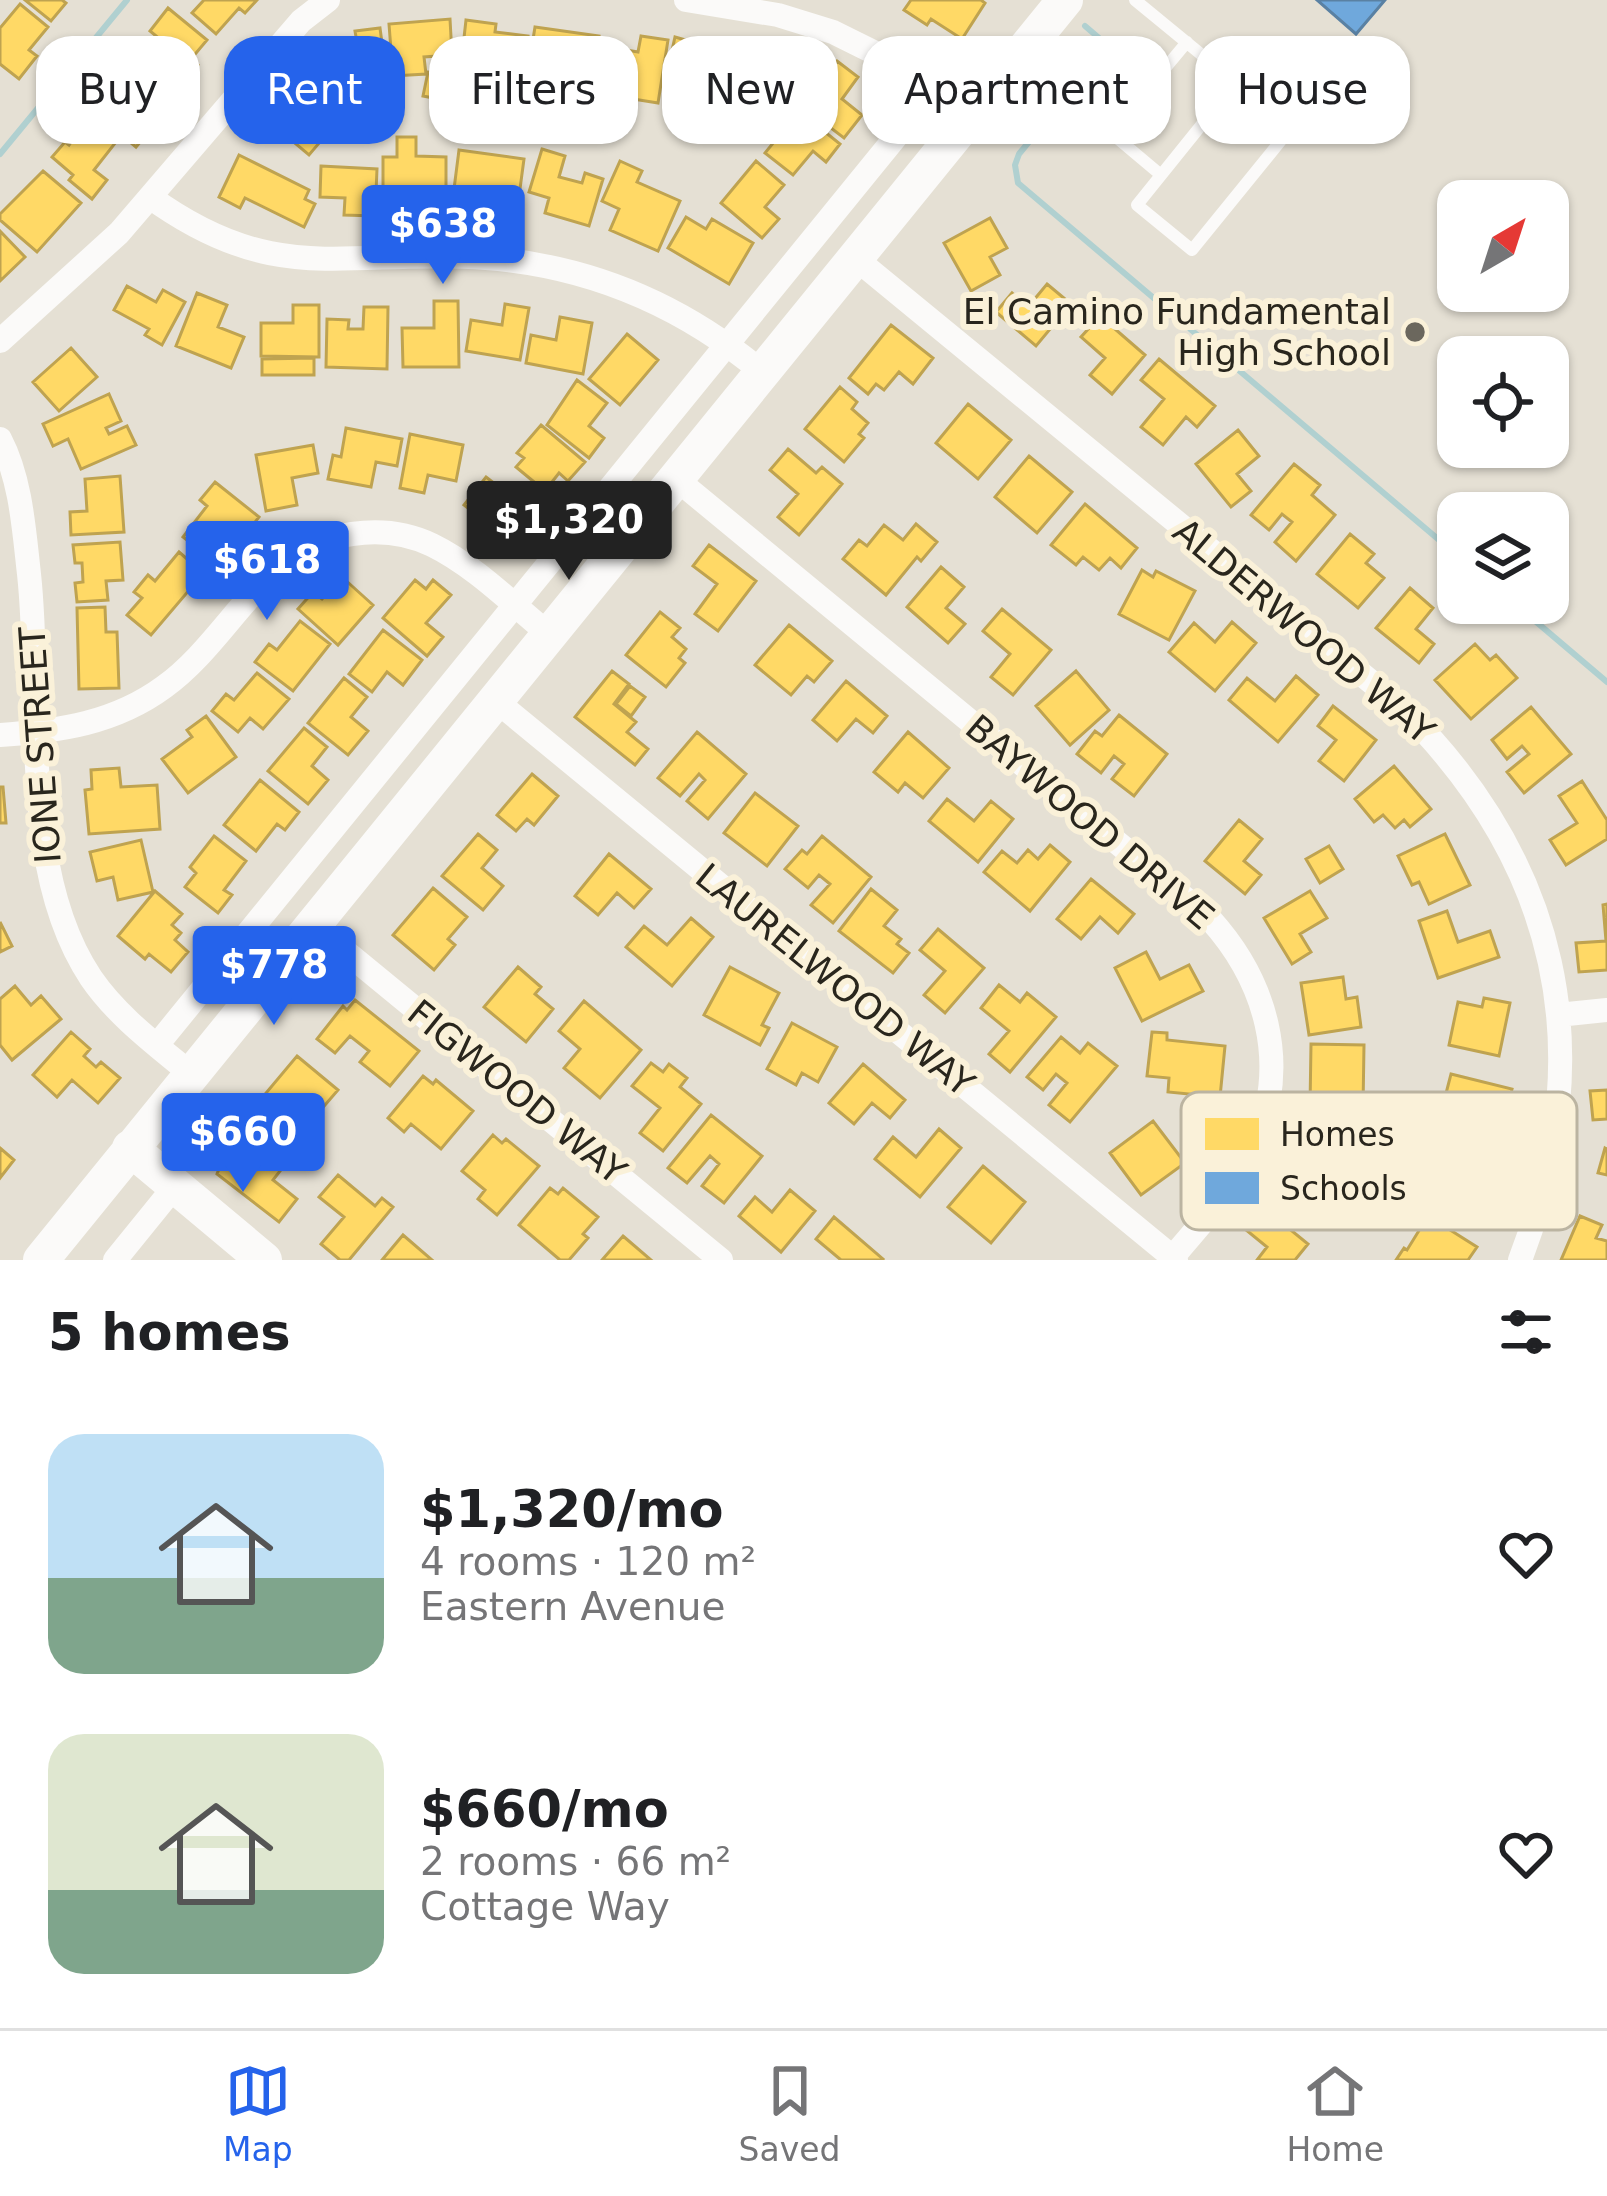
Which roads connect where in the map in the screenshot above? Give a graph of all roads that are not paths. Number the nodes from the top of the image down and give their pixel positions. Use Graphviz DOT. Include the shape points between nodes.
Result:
graph roads {
  1 [pos="328,0"];
  2 [pos="686,0"];
  3 [pos="1065,0"];
  4 [pos="1136,0"];
  5 [pos="1036,36"];
  6 [pos="1186,42"];
  7 [pos="862,47"];
  8 [pos="1195,49"];
  9 [pos="1195,133"];
  10 [pos="890,144"];
  11 [pos="948,144"];
  12 [pos="1278,144"];
  13 [pos="1161,175"];
  14 [pos="150,197"];
  15 [pos="855,258"];
  16 [pos="0,341"];
  17 [pos="727,344"];
  18 [pos="762,372"];
  19 [pos="0,439"];
  20 [pos="675,478"];
  21 [pos="513,604"];
  22 [pos="549,634"];
  23 [pos="495,700"];
  24 [pos="38,733"];
  25 [pos="0,735"];
  26 [pos="312,924"];
  27 [pos="1607,1010"];
  28 [pos="1558,1015"];
  29 [pos="157,1045"];
  30 [pos="190,1073"];
  31 [pos="1269,1092"];
  32 [pos="1558,1092"];
  33 [pos="130,1148"];
  34 [pos="176,1186"];
  35 [pos="1197,1230"];
  36 [pos="1532,1230"];
  37 [pos="1175,1259"];
  38 [pos="41,1260"];
  39 [pos="115,1260"];
  40 [pos="264,1260"];
  41 [pos="722,1260"];
  42 [pos="1520,1260"];
  1 -- 14 [label="street"];
  2 -- 7 [label="street" via="778,15"];
  3 -- 5 [label="main road"];
  4 -- 6 [label="lane"];
  6 -- 8 [label="lane"];
  6 -- 13 [label="lane" via="1111,133"];
  9 -- 13 [label="lane"];
  10 -- 17 [label="street"];
  11 -- 15 [label="main road"];
  12 -- 13 [label="lane" via="1192,250 1137,205"];
  14 -- 16 [label="street"];
  14 -- 17 [label="street" via="196,229 284,258 482,258 559,268 649,298"];
  15 -- 18 [label="main road"];
  15 -- 28 [label="street, ALDERWOOD WAY" via="1434,740 1517,865 1550,960"];
  17 -- 18 [label="street"];
  17 -- 21 [label="street"];
  18 -- 20 [label="main road"];
  19 -- 24 [label="street, IONE STREET" via="26,550"];
  20 -- 22 [label="main road"];
  20 -- 31 [label="street, BAYWOOD DRIVE" via="1210,919 1233,945 1264,1008"];
  21 -- 22 [label="street"];
  21 -- 24 [label="street" via="428,543 399,534 338,536 284,562 167,685 107,718"];
  21 -- 29 [label="street"];
  22 -- 23 [label="main road"];
  23 -- 26 [label="main road"];
  23 -- 37 [label="street, LAURELWOOD WAY"];
  24 -- 25 [label="street"];
  24 -- 29 [label="street, IONE STREET" via="58,913 92,980"];
  26 -- 30 [label="main road"];
  26 -- 41 [label="street, FIGWOOD WAY"];
  27 -- 28 [label="street"];
  28 -- 32 [label="street, ALDERWOOD WAY"];
  29 -- 30 [label="street, IONE STREET"];
  30 -- 33 [label="main road"];
  33 -- 34 [label="main road"];
  33 -- 38 [label="main road"];
  34 -- 39 [label="street"];
  34 -- 40 [label="main road"];
  35 -- 37 [label="street, BAYWOOD DRIVE"];
  36 -- 42 [label="street, ALDERWOOD WAY"];
}
